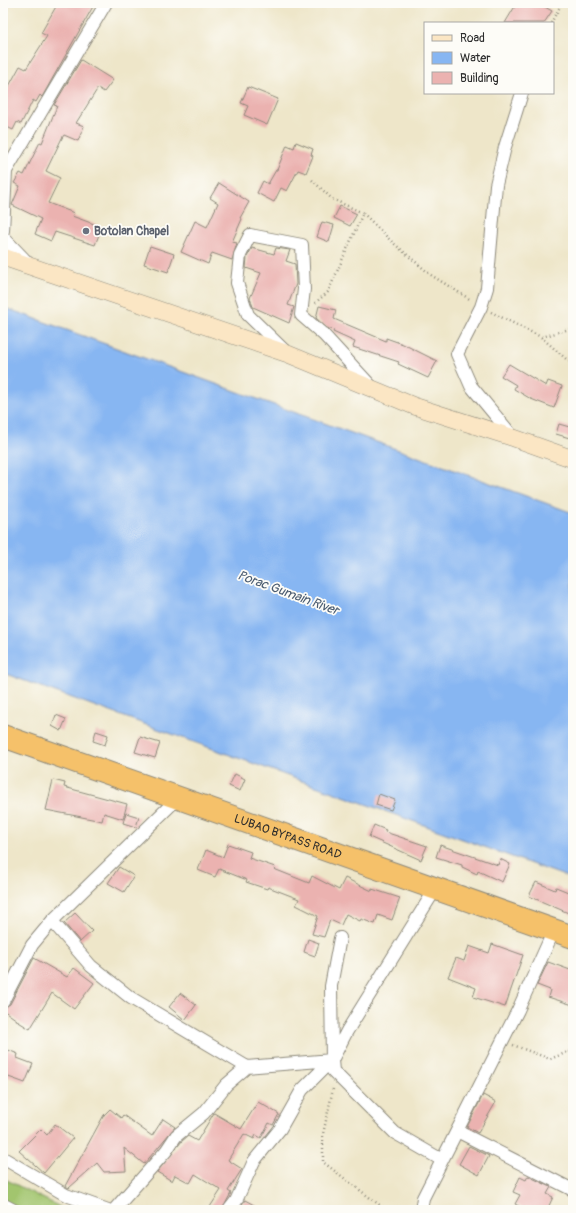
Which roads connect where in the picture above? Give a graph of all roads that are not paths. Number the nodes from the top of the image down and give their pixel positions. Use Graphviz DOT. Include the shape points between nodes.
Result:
graph roads {
  1 [pos="106,3"];
  2 [pos="522,94"];
  3 [pos="3,231"];
  4 [pos="3,237"];
  5 [pos="3,257"];
  6 [pos="33,268"];
  7 [pos="288,354"];
  8 [pos="373,388"];
  9 [pos="514,438"];
  10 [pos="573,459"];
  11 [pos="3,736"];
  12 [pos="177,799"];
  13 [pos="436,888"];
  14 [pos="52,921"];
  15 [pos="564,934"];
  16 [pos="340,938"];
  17 [pos="3,1002"];
  18 [pos="333,1066"];
  19 [pos="246,1067"];
  20 [pos="457,1131"];
  21 [pos="3,1158"];
  22 [pos="442,1160"];
  23 [pos="573,1190"];
  24 [pos="3,1201"];
  25 [pos="20,1210"];
  26 [pos="108,1210"];
  27 [pos="114,1210"];
  28 [pos="229,1210"];
  29 [pos="421,1210"];
  1 -- 3 [label="street" via="6,171"];
  2 -- 9 [label="street" via="496,185 487,288 481,307 457,354 471,386"];
  4 -- 6 [label="street"];
  5 -- 6 [label="street"];
  6 -- 7 [label="street"];
  7 -- 8 [label="street"];
  7 -- 8 [label="street" via="248,315 237,283 240,255 250,236 302,245 304,289 301,315 324,334"];
  8 -- 9 [label="street" via="414,406"];
  9 -- 10 [label="street"];
  11 -- 12 [label="highway, LUBAO BYPASS ROAD"];
  12 -- 13 [label="highway, LUBAO BYPASS ROAD"];
  12 -- 14 [label="street"];
  13 -- 15 [label="highway, LUBAO BYPASS ROAD"];
  13 -- 18 [label="street" via="348,1031"];
  14 -- 17 [label="street" via="32,945"];
  14 -- 19 [label="street" via="91,966 132,998"];
  15 -- 20 [label="street" via="518,1010"];
  16 -- 18 [label="street" via="331,986"];
  18 -- 19 [label="street"];
  18 -- 22 [label="street" via="395,1133"];
  18 -- 28 [label="street" via="302,1090 280,1129 254,1161 236,1201"];
  19 -- 27 [label="street" via="226,1085 204,1113 176,1136"];
  20 -- 22 [label="street"];
  20 -- 23 [label="street"];
  21 -- 26 [label="street" via="66,1195"];
  22 -- 29 [label="street" via="423,1198"];
  24 -- 25 [label="lane"];
}
